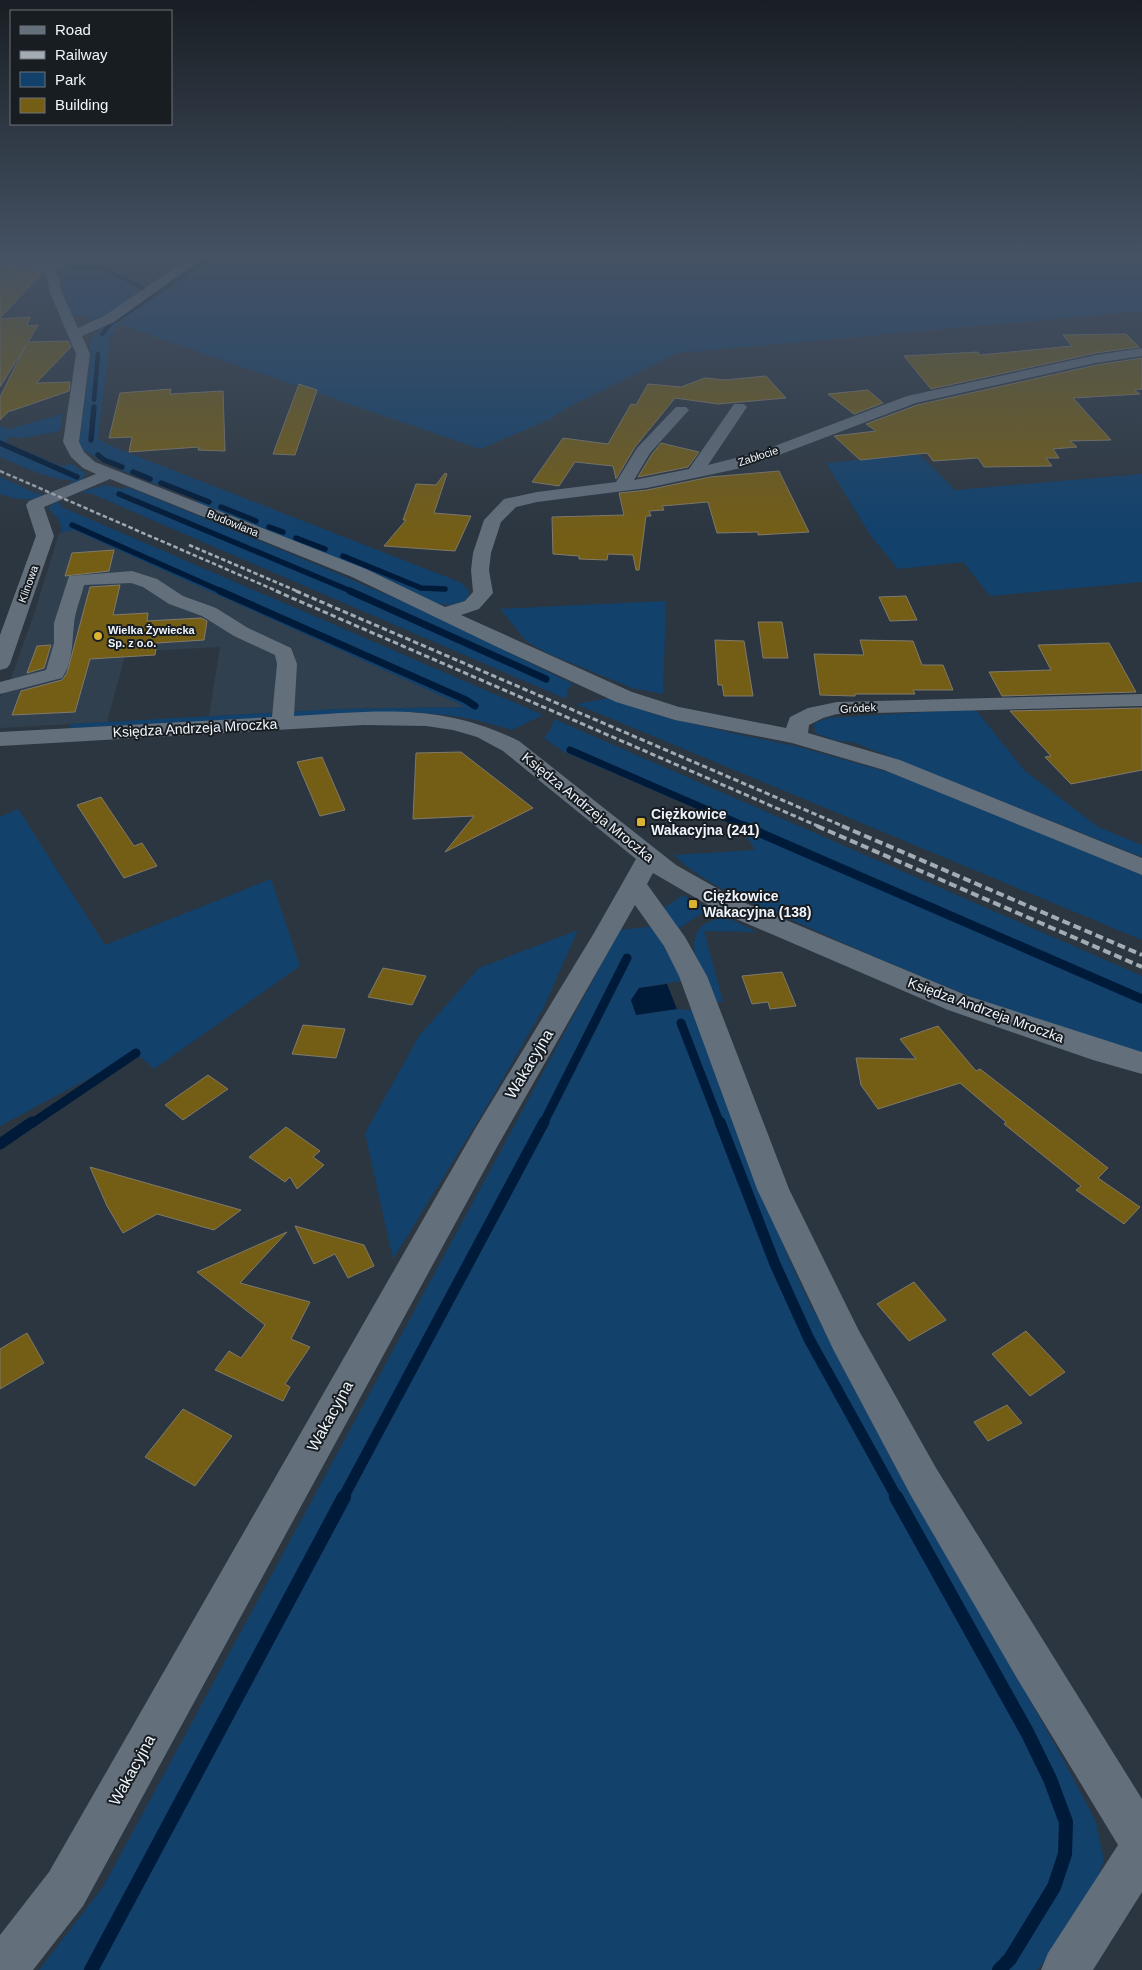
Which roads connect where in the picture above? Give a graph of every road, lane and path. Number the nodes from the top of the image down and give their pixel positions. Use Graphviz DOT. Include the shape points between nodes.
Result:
graph roads {
  1 [pos="81,350"];
  2 [pos="1142,352"];
  3 [pos="739,407"];
  4 [pos="681,410"];
  5 [pos="695,473"];
  6 [pos="109,474"];
  7 [pos="621,487"];
  8 [pos="489,607"];
  9 [pos="443,614"];
  10 [pos="500,641"];
  11 [pos="0,664"];
  12 [pos="0,688"];
  13 [pos="1142,700"];
  14 [pos="282,724"];
  15 [pos="796,736"];
  16 [pos="0,739"];
  17 [pos="1142,866"];
  18 [pos="641,870"];
  19 [pos="1142,1063"];
  20 [pos="1142,1841"];
  21 [pos="1142,1850"];
  22 [pos="3,1970"];
  23 [pos="1064,1970"];
  1 -- 6 [label="street, Budowlana" via="72,442 77,454 89,465"];
  2 -- 5 [label="street, Zabłocie" via="912,399 765,455"];
  3 -- 5 [label="street"];
  4 -- 7 [label="street" via="643,451"];
  5 -- 7 [label="street, Zabłocie"];
  6 -- 9 [label="street, Budowlana" via="359,573"];
  6 -- 11 [label="street, Klinowa" via="35,505 45,536"];
  7 -- 8 [label="street, Zabłocie" via="510,503 493,520 482,553 480,570"];
  8 -- 9 [label="street" via="472,605"];
  8 -- 10 [label="street, Zabłocie" via="498,625"];
  9 -- 10 [label="street, Budowlana"];
  10 -- 15 [label="street, Budowlana" via="624,697 675,712"];
  12 -- 14 [label="street" via="55,674 76,580 132,577 150,583 176,600 209,612 241,632 284,652 287,664"];
  13 -- 15 [label="street, Gródek" via="837,708 798,722"];
  14 -- 16 [label="street, Księdza Andrzeja Mroczka"];
  14 -- 18 [label="street, Księdza Andrzeja Mroczka" via="422,719 486,732 511,746"];
  15 -- 17 [label="street" via="892,765"];
  18 -- 19 [label="street, Księdza Andrzeja Mroczka" via="667,871 730,906 949,999"];
  18 -- 20 [label="street" via="693,976 773,1188 846,1340 933,1497"];
  18 -- 22 [label="street, Wakacyjna" via="486,1138 66,1889"];
  21 -- 23 [label="street"];
}
